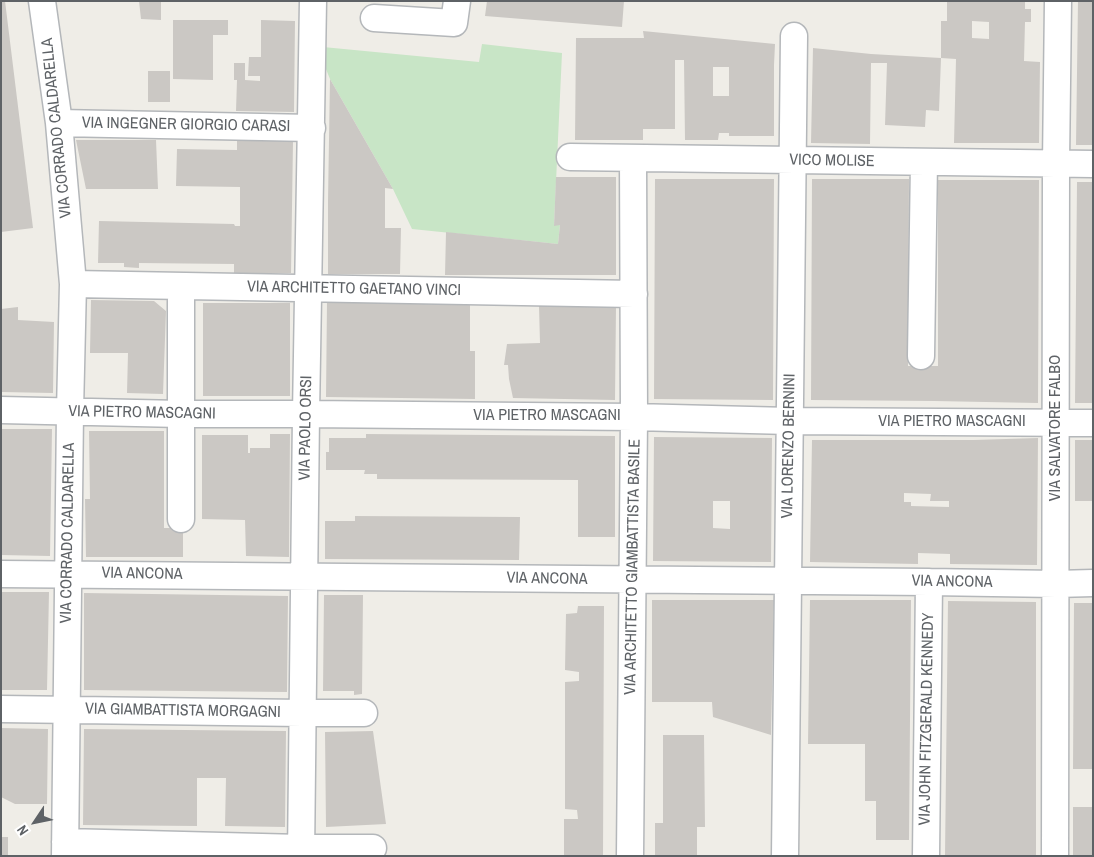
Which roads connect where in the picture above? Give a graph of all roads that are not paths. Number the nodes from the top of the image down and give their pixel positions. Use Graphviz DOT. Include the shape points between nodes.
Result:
graph roads {
  1 [pos="42,1"];
  2 [pos="313,1"];
  3 [pos="457,1"];
  4 [pos="1058,1"];
  5 [pos="374,18"];
  6 [pos="794,36"];
  7 [pos="59,123"];
  8 [pos="312,128"];
  9 [pos="570,158"];
  10 [pos="633,158"];
  11 [pos="792,160"];
  12 [pos="924,162"];
  13 [pos="1056,163"];
  14 [pos="1093,164"];
  15 [pos="73,284"];
  16 [pos="181,286"];
  17 [pos="308,288"];
  18 [pos="634,294"];
  19 [pos="921,356"];
  20 [pos="1,410"];
  21 [pos="70,411"];
  22 [pos="181,414"];
  23 [pos="306,414"];
  24 [pos="634,417"];
  25 [pos="789,420"];
  26 [pos="1057,423"];
  27 [pos="1093,423"];
  28 [pos="181,519"];
  29 [pos="68,573"];
  30 [pos="1,574"];
  31 [pos="304,576"];
  32 [pos="633,580"];
  33 [pos="788,581"];
  34 [pos="929,582"];
  35 [pos="1093,583"];
  36 [pos="1056,584"];
  37 [pos="1,709"];
  38 [pos="67,709"];
  39 [pos="302,713"];
  40 [pos="364,713"];
  41 [pos="373,848"];
  42 [pos="65,849"];
  43 [pos="301,852"];
  44 [pos="630,856"];
  45 [pos="784,856"];
  46 [pos="926,856"];
  47 [pos="1056,856"];
  1 -- 7 [label="street, VIA CORRADO CALDARELLA"];
  2 -- 8 [label="street, VIA PAOLO ORSI"];
  3 -- 5 [label="street" via="454,23"];
  4 -- 13 [label="street, VIA SALVATORE FALBO"];
  6 -- 11 [label="street, VIA LORENZO BERNINI"];
  7 -- 8 [label="street, VIA INGEGNER GIORGIO CARASI"];
  7 -- 15 [label="street, VIA CORRADO CALDARELLA"];
  8 -- 17 [label="street, VIA PAOLO ORSI"];
  9 -- 10 [label="street, VICO MOLISE"];
  10 -- 11 [label="street, VICO MOLISE"];
  10 -- 18 [label="street, VIA ARCHITETTO GIAMBATTISTA BASILE"];
  11 -- 12 [label="street, VICO MOLISE"];
  11 -- 25 [label="street, VIA LORENZO BERNINI"];
  12 -- 13 [label="street, VICO MOLISE"];
  12 -- 19 [label="street"];
  13 -- 14 [label="street, VICO MOLISE"];
  13 -- 26 [label="street, VIA SALVATORE FALBO"];
  15 -- 16 [label="street, VIA ARCHITETTO GAETANO VINCI"];
  15 -- 21 [label="street, VIA CORRADO CALDARELLA"];
  16 -- 17 [label="street, VIA ARCHITETTO GAETANO VINCI"];
  16 -- 22 [label="street"];
  17 -- 18 [label="street, VIA ARCHITETTO GAETANO VINCI"];
  17 -- 23 [label="street, VIA PAOLO ORSI"];
  18 -- 24 [label="street, VIA ARCHITETTO GIAMBATTISTA BASILE"];
  20 -- 21 [label="street, VIA PIETRO MASCAGNI"];
  21 -- 22 [label="street, VIA PIETRO MASCAGNI"];
  21 -- 29 [label="street, VIA CORRADO CALDARELLA"];
  22 -- 23 [label="street, VIA PIETRO MASCAGNI"];
  22 -- 28 [label="street"];
  23 -- 24 [label="street, VIA PIETRO MASCAGNI"];
  23 -- 31 [label="street, VIA PAOLO ORSI"];
  24 -- 25 [label="street, VIA PIETRO MASCAGNI"];
  24 -- 32 [label="street, VIA ARCHITETTO GIAMBATTISTA BASILE"];
  25 -- 26 [label="street, VIA PIETRO MASCAGNI"];
  25 -- 33 [label="street, VIA LORENZO BERNINI"];
  26 -- 27 [label="street, VIA PIETRO MASCAGNI"];
  26 -- 36 [label="street, VIA SALVATORE FALBO"];
  29 -- 30 [label="street, VIA ANCONA"];
  29 -- 31 [label="street, VIA ANCONA"];
  29 -- 38 [label="street, VIA CORRADO CALDARELLA"];
  31 -- 32 [label="street, VIA ANCONA"];
  31 -- 39 [label="street, VIA PAOLO ORSI"];
  32 -- 33 [label="street, VIA ANCONA"];
  32 -- 44 [label="street, VIA ARCHITETTO GIAMBATTISTA BASILE"];
  33 -- 34 [label="street, VIA ANCONA"];
  33 -- 45 [label="street, VIA LORENZO BERNINI"];
  34 -- 36 [label="street, VIA ANCONA"];
  34 -- 46 [label="street, VIA JOHN FITZGERALD KENNEDY"];
  35 -- 36 [label="street, VIA ANCONA"];
  36 -- 47 [label="street, VIA SALVATORE FALBO"];
  37 -- 38 [label="street, VIA GIAMBATTISTA MORGAGNI"];
  38 -- 39 [label="street, VIA GIAMBATTISTA MORGAGNI"];
  38 -- 42 [label="street, VIA CORRADO CALDARELLA"];
  39 -- 40 [label="street, VIA GIAMBATTISTA MORGAGNI"];
  39 -- 43 [label="street, VIA PAOLO ORSI"];
  41 -- 43 [label="street"];
  42 -- 43 [label="street"];
}
